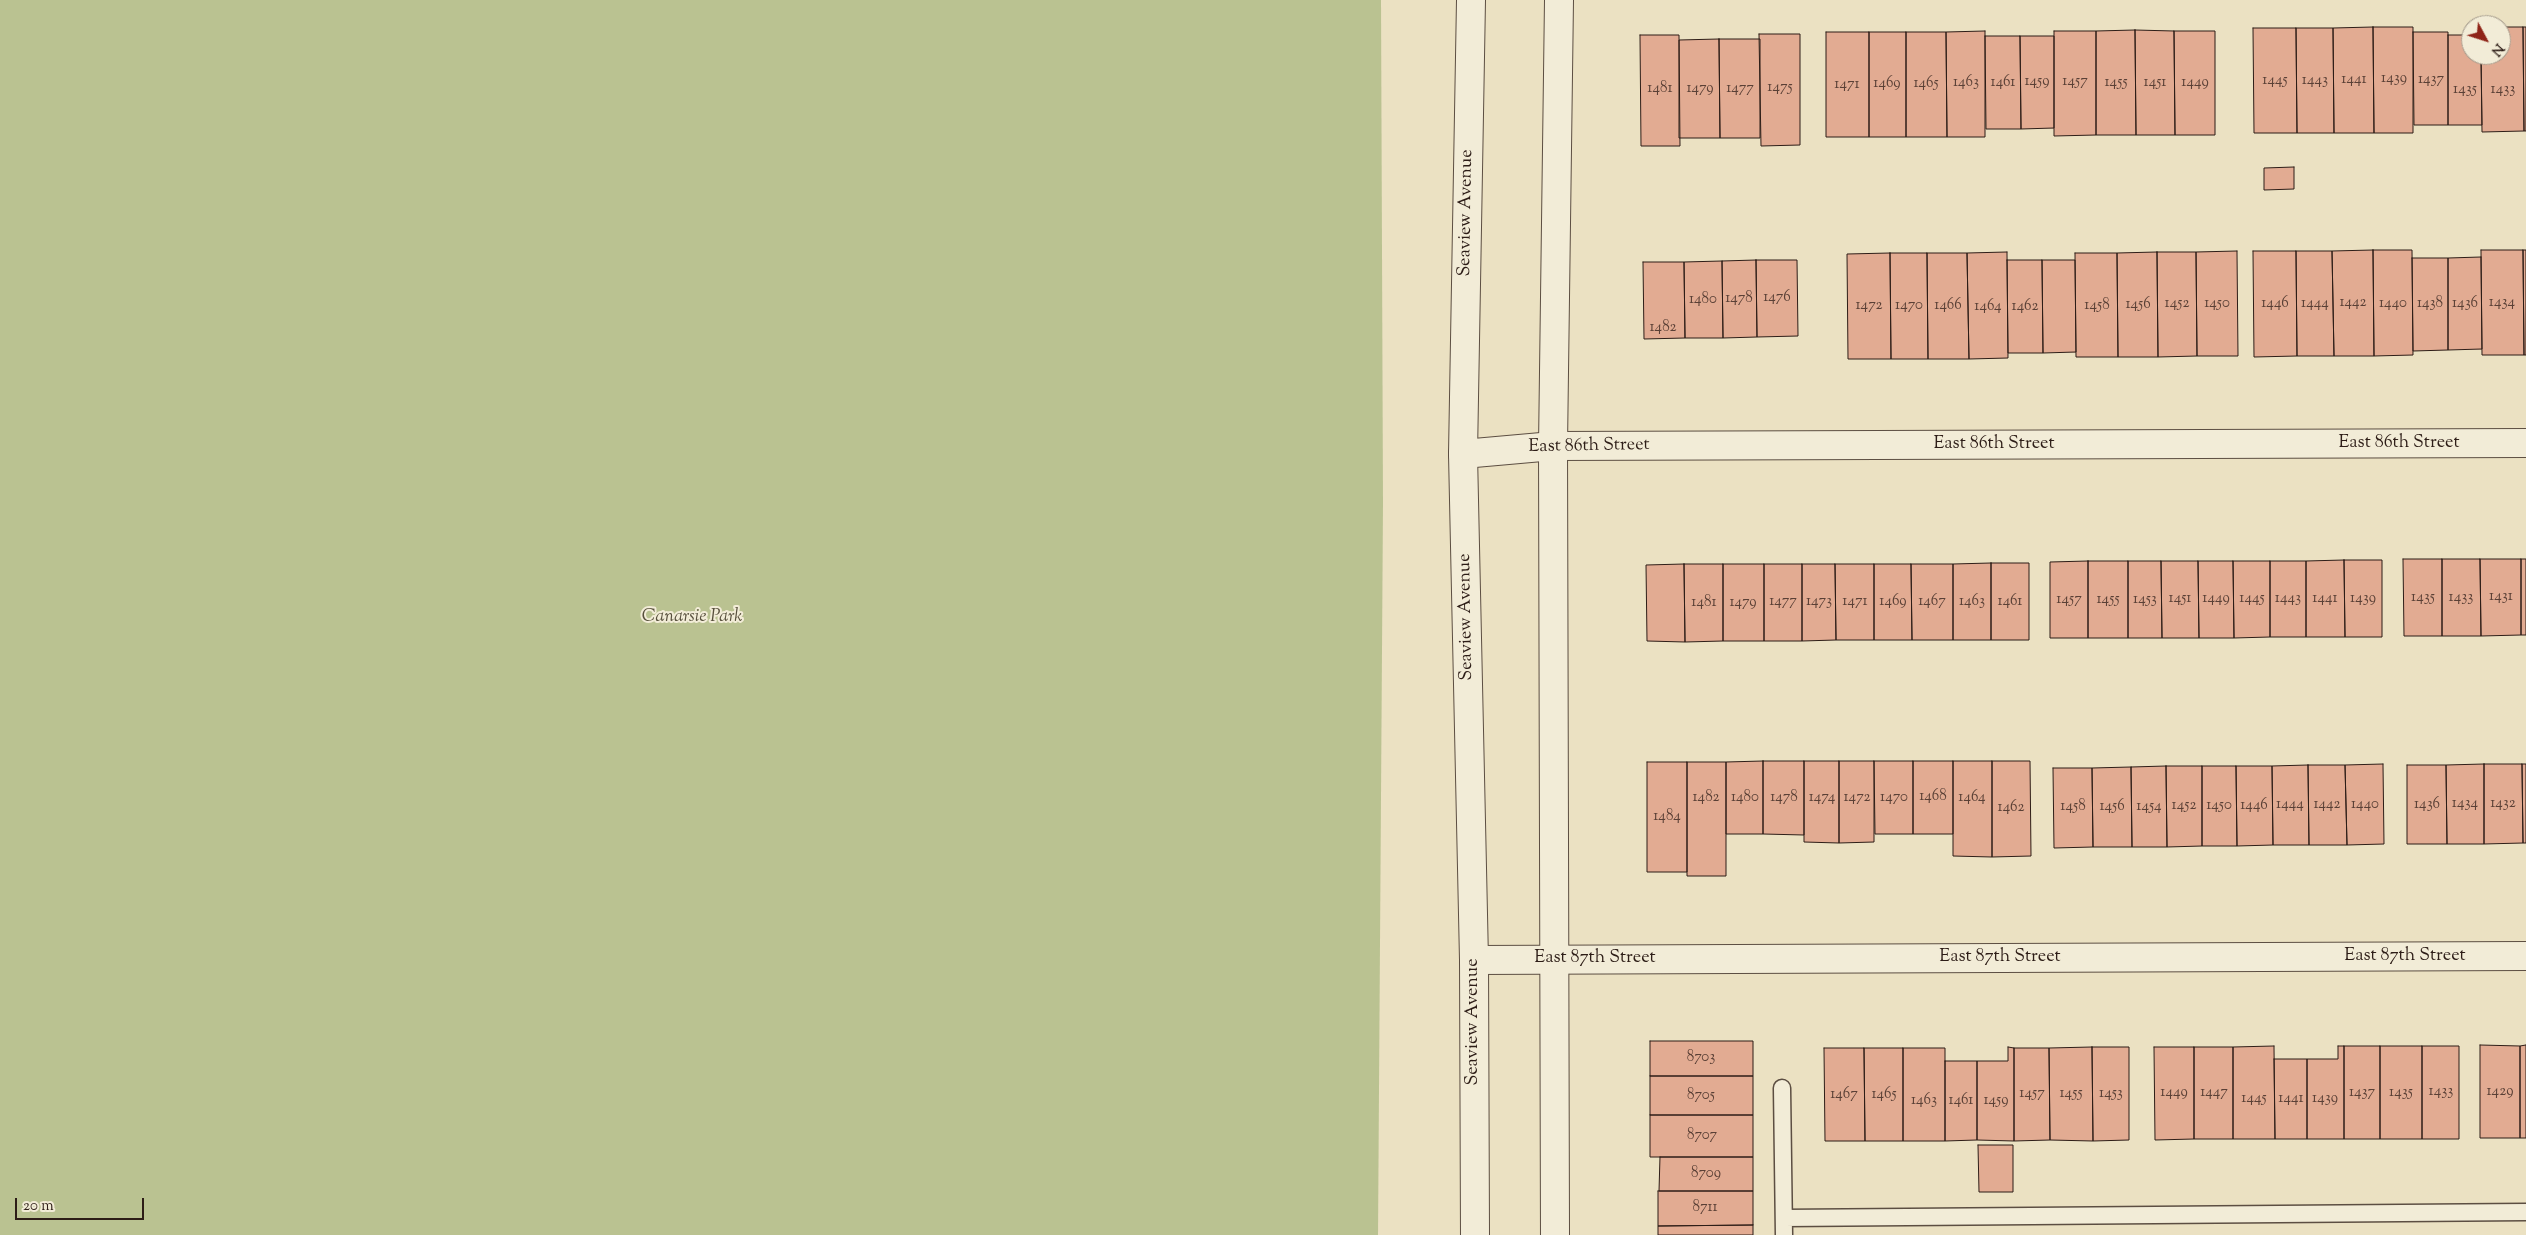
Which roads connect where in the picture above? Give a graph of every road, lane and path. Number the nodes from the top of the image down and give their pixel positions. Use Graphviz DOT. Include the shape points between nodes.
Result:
graph roads {
  1 [pos="1471,0"];
  2 [pos="1559,0"];
  3 [pos="2526,443"];
  4 [pos="1554,446"];
  5 [pos="1463,454"];
  6 [pos="2526,956"];
  7 [pos="1474,960"];
  8 [pos="1554,960"];
  9 [pos="1782,1088"];
  10 [pos="2526,1212"];
  11 [pos="1784,1218"];
  12 [pos="1475,1235"];
  13 [pos="1555,1235"];
  14 [pos="1784,1235"];
  1 -- 5 [label="street, Seaview Avenue"];
  2 -- 4 [label="street"];
  3 -- 4 [label="street, East 86th Street"];
  4 -- 5 [label="street, East 86th Street"];
  4 -- 8 [label="street"];
  5 -- 7 [label="street, Seaview Avenue"];
  6 -- 8 [label="street, East 87th Street"];
  7 -- 8 [label="street, East 87th Street"];
  7 -- 12 [label="street, Seaview Avenue"];
  8 -- 13 [label="street"];
  9 -- 11 [label="lane"];
  10 -- 11 [label="lane"];
  11 -- 14 [label="lane"];
}
